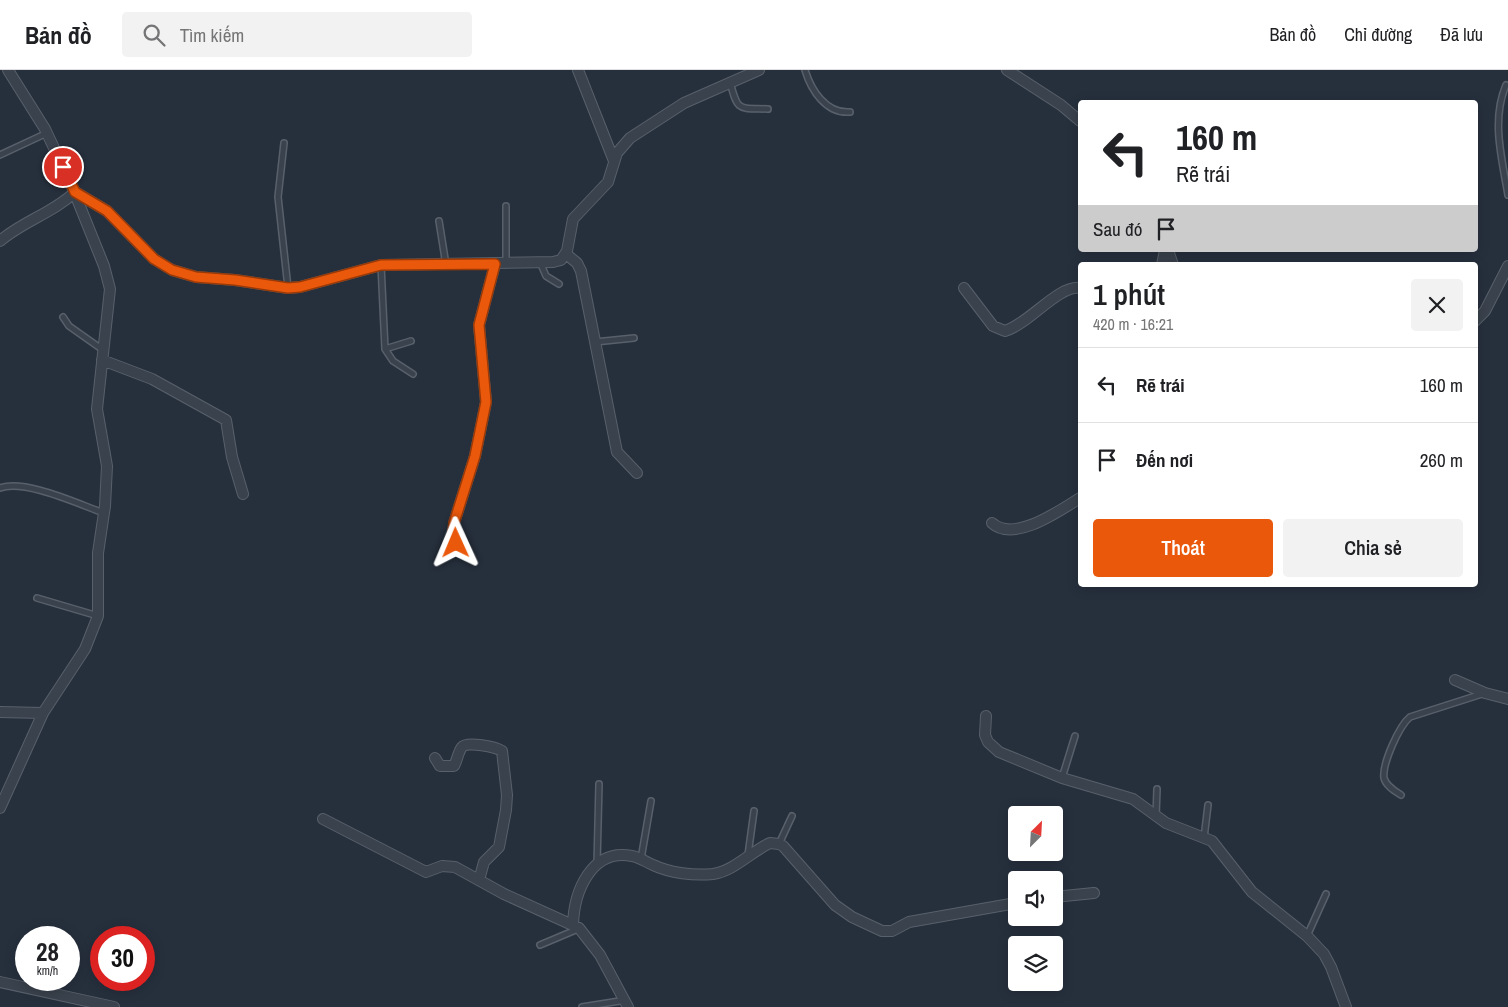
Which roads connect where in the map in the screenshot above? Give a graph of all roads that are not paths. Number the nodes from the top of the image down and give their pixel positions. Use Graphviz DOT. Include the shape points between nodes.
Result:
graph roads {
  1 [pos="8,70"];
  2 [pos="578,70"];
  3 [pos="759,70"];
  4 [pos="805,70"];
  5 [pos="1007,70"];
  6 [pos="730,82"];
  7 [pos="1506,85"];
  8 [pos="768,109"];
  9 [pos="850,112"];
  10 [pos="1078,119"];
  11 [pos="47,133"];
  12 [pos="284,143"];
  13 [pos="0,155"];
  14 [pos="614,161"];
  15 [pos="1507,178"];
  16 [pos="75,192"];
  17 [pos="1508,195"];
  18 [pos="506,206"];
  19 [pos="439,221"];
  20 [pos="0,241"];
  21 [pos="566,254"];
  22 [pos="540,262"];
  23 [pos="495,264"];
  24 [pos="506,264"];
  25 [pos="381,265"];
  26 [pos="446,265"];
  27 [pos="1508,266"];
  28 [pos="559,284"];
  29 [pos="288,288"];
  30 [pos="964,288"];
  31 [pos="1078,288"];
  32 [pos="63,317"];
  33 [pos="1478,318"];
  34 [pos="634,338"];
  35 [pos="411,341"];
  36 [pos="596,342"];
  37 [pos="385,349"];
  38 [pos="102,355"];
  39 [pos="412,374"];
  40 [pos="637,472"];
  41 [pos="0,488"];
  42 [pos="243,494"];
  43 [pos="1078,499"];
  44 [pos="104,513"];
  45 [pos="992,523"];
  46 [pos="456,543"];
  47 [pos="37,598"];
  48 [pos="98,616"];
  49 [pos="1455,680"];
  50 [pos="1485,693"];
  51 [pos="1508,699"];
  52 [pos="0,712"];
  53 [pos="42,713"];
  54 [pos="986,716"];
  55 [pos="1075,736"];
  56 [pos="435,758"];
  57 [pos="1062,778"];
  58 [pos="599,784"];
  59 [pos="1157,789"];
  60 [pos="1400,796"];
  61 [pos="651,801"];
  62 [pos="1208,805"];
  63 [pos="0,808"];
  64 [pos="754,811"];
  65 [pos="792,816"];
  66 [pos="1156,816"];
  67 [pos="323,819"];
  68 [pos="1204,838"];
  69 [pos="779,844"];
  70 [pos="748,856"];
  71 [pos="641,859"];
  72 [pos="597,864"];
  73 [pos="479,880"];
  74 [pos="1094,893"];
  75 [pos="1326,894"];
  76 [pos="1063,896"];
  77 [pos="1008,904"];
  78 [pos="576,926"];
  79 [pos="1307,936"];
  80 [pos="540,945"];
  81 [pos="0,982"];
  82 [pos="627,1004"];
  83 [pos="114,1007"];
  84 [pos="582,1007"];
  85 [pos="1346,1007"];
  1 -- 11 [label="street"];
  2 -- 14 [label="street"];
  3 -- 6 [label="street"];
  4 -- 9 [label="lane" via="817,96 839,111"];
  5 -- 10 [label="street"];
  6 -- 8 [label="lane" via="736,104 740,107"];
  6 -- 14 [label="street" via="684,102 630,138"];
  7 -- 15 [label="lane" via="1500,98 1498,121"];
  11 -- 13 [label="lane"];
  11 -- 16 [label="street"];
  12 -- 29 [label="lane" via="278,197"];
  14 -- 21 [label="street" via="608,182 573,219"];
  15 -- 17 [label="lane"];
  16 -- 20 [label="street" via="66,201 26,222"];
  16 -- 29 [label="street" via="107,211 154,259 172,270 196,277"];
  16 -- 38 [label="street" via="108,278 110,303"];
  18 -- 24 [label="lane"];
  19 -- 26 [label="lane"];
  21 -- 22 [label="street" via="561,260"];
  21 -- 36 [label="street" via="581,271"];
  22 -- 24 [label="street"];
  22 -- 28 [label="lane" via="546,276"];
  23 -- 24 [label="street"];
  23 -- 26 [label="street"];
  23 -- 46 [label="street" via="479,325 486,402 475,456 454,523"];
  25 -- 26 [label="street"];
  25 -- 29 [label="street"];
  25 -- 37 [label="lane"];
  27 -- 33 [label="street" via="1485,311"];
  30 -- 31 [label="street" via="993,326 1005,331 1033,316 1069,288"];
  32 -- 38 [label="lane"];
  34 -- 36 [label="lane"];
  35 -- 37 [label="lane"];
  36 -- 40 [label="street" via="617,452"];
  37 -- 39 [label="lane" via="393,361"];
  38 -- 42 [label="street" via="226,420 232,458"];
  38 -- 44 [label="street" via="97,409 107,466"];
  41 -- 44 [label="lane" via="19,487 43,492"];
  43 -- 45 [label="street" via="1037,523 1012,530 1004,530"];
  44 -- 48 [label="street" via="98,553"];
  47 -- 48 [label="lane"];
  48 -- 53 [label="street" via="85,649"];
  49 -- 50 [label="street"];
  50 -- 51 [label="street"];
  50 -- 60 [label="lane" via="1410,717 1404,722 1396,735 1384,775 1387,784"];
  52 -- 53 [label="street"];
  53 -- 63 [label="street"];
  54 -- 57 [label="street" via="985,735 993,747"];
  55 -- 57 [label="lane"];
  56 -- 73 [label="street" via="440,766 454,766 462,747 468,744 502,751 506,810 499,847 484,862"];
  57 -- 66 [label="street" via="1134,799"];
  58 -- 72 [label="lane"];
  59 -- 66 [label="lane"];
  61 -- 71 [label="lane"];
  62 -- 68 [label="lane"];
  64 -- 70 [label="lane"];
  65 -- 69 [label="lane"];
  66 -- 68 [label="street" via="1176,828"];
  67 -- 73 [label="street" via="426,872 449,866"];
  68 -- 79 [label="street" via="1218,846 1240,880 1252,892"];
  69 -- 70 [label="street" via="770,843"];
  69 -- 77 [label="street" via="835,905 882,931 892,931 909,922"];
  70 -- 71 [label="street" via="714,874 676,872"];
  71 -- 72 [label="street" via="616,856"];
  72 -- 78 [label="street" via="576,897"];
  73 -- 78 [label="street"];
  74 -- 76 [label="street"];
  75 -- 79 [label="lane"];
  78 -- 80 [label="lane"];
  78 -- 82 [label="street" via="600,955"];
  79 -- 85 [label="street" via="1328,960"];
  81 -- 83 [label="street"];
  82 -- 84 [label="lane"];
}
